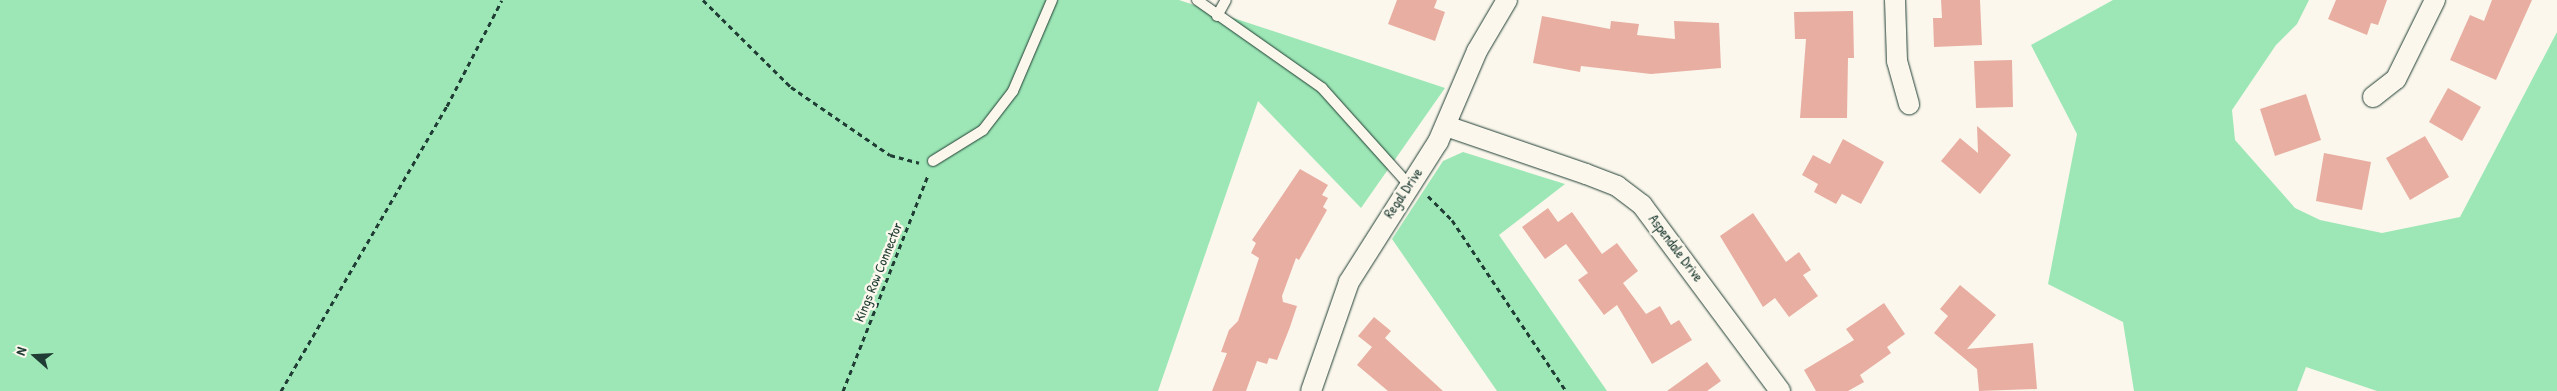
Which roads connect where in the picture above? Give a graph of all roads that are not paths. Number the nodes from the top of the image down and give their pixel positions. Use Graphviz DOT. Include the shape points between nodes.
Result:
graph roads {
  1 [pos="1052,0"];
  2 [pos="1197,0"];
  3 [pos="1226,0"];
  4 [pos="1507,0"];
  5 [pos="1895,0"];
  6 [pos="2435,0"];
  7 [pos="1218,16"];
  8 [pos="2373,97"];
  9 [pos="1909,104"];
  10 [pos="1446,126"];
  11 [pos="933,161"];
  12 [pos="1409,185"];
  13 [pos="1311,391"];
  14 [pos="1780,391"];
  1 -- 11 [label="lane" via="1013,90 983,130"];
  2 -- 7 [label="lane"];
  3 -- 7 [label="lane"];
  4 -- 10 [label="street, Regal Drive" via="1477,51"];
  5 -- 9 [label="street" via="1897,61"];
  6 -- 8 [label="street" via="2396,79"];
  7 -- 12 [label="lane" via="1322,88"];
  10 -- 12 [label="street, Regal Drive"];
  10 -- 14 [label="street, Aspendale Drive" via="1617,186 1642,205"];
  12 -- 13 [label="street, Regal Drive" via="1349,282"];
}
